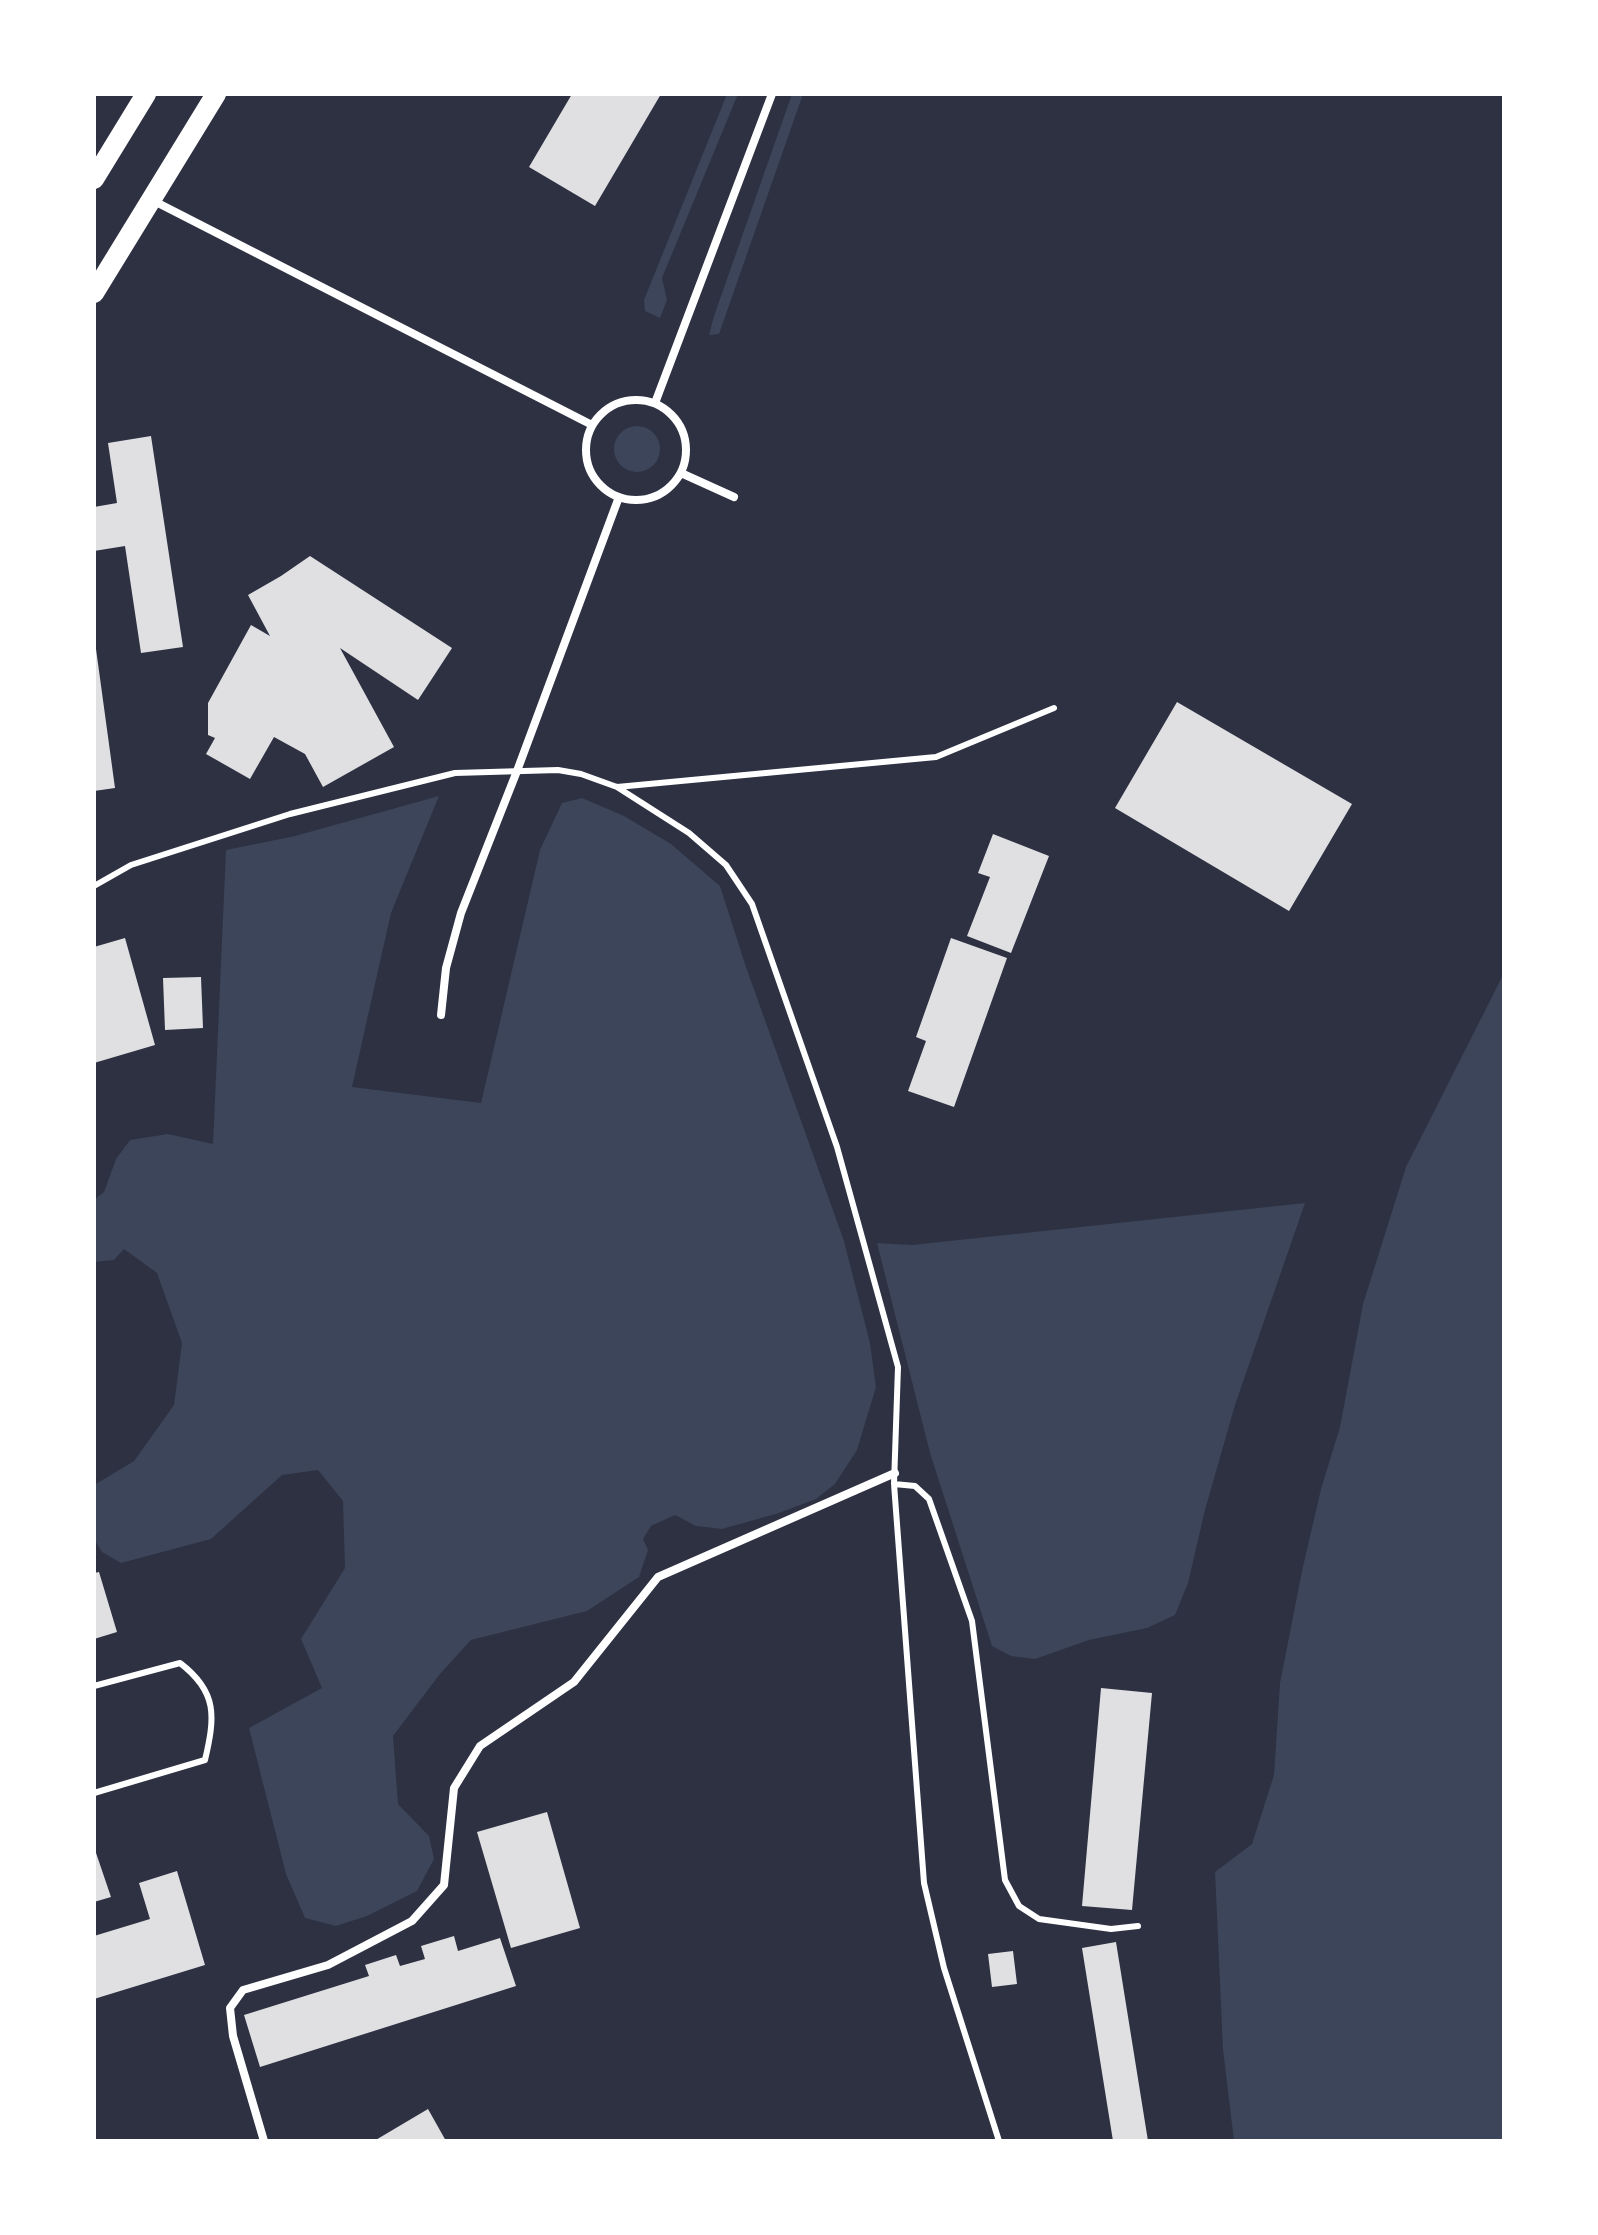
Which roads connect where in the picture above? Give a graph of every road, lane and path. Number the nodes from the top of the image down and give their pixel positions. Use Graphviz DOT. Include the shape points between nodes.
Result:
graph roads {
  1 [pos="146,94"];
  2 [pos="216,94"];
  3 [pos="772,94"];
  4 [pos="96,171"];
  5 [pos="152,200"];
  6 [pos="94,293"];
  7 [pos="655,403"];
  8 [pos="592,425"];
  9 [pos="681,473"];
  10 [pos="619,497"];
  11 [pos="734,497"];
  12 [pos="1054,708"];
  13 [pos="517,771"];
  14 [pos="617,787"];
  15 [pos="94,886"];
  16 [pos="441,1015"];
  17 [pos="895,1473"];
  18 [pos="894,1484"];
  19 [pos="94,1686"];
  20 [pos="94,1793"];
  21 [pos="1138,1926"];
  22 [pos="264,2141"];
  23 [pos="999,2141"];
  1 -- 4 [label="main road"];
  2 -- 5 [label="main road"];
  3 -- 7 [label="street"];
  5 -- 6 [label="main road"];
  5 -- 8 [label="street"];
  7 -- 8 [label="street" via="619,402"];
  7 -- 9 [label="street" via="680,424 686,440"];
  8 -- 10 [label="street" via="586,453 589,468 606,491"];
  9 -- 10 [label="street" via="655,497"];
  9 -- 11 [label="street"];
  10 -- 13 [label="street"];
  12 -- 14 [label="lane" via="936,757"];
  13 -- 14 [label="lane" via="558,770"];
  13 -- 15 [label="lane" via="455,773 290,814 131,865"];
  13 -- 16 [label="street" via="461,913 446,968"];
  14 -- 17 [label="lane" via="689,833 726,865 752,904 837,1147 898,1367"];
  17 -- 18 [label="lane"];
  17 -- 22 [label="street" via="658,1577 574,1682 480,1746 454,1788 444,1885 412,1921 328,1965 243,1990 230,2008 233,2036"];
  18 -- 21 [label="lane" via="915,1486 929,1499 972,1621 1005,1880 1019,1906 1039,1919 1111,1929"];
  18 -- 23 [label="lane" via="924,1883 944,1968"];
  19 -- 20 [label="lane" via="180,1663 197,1676 210,1701 212,1729 205,1760"];
}
